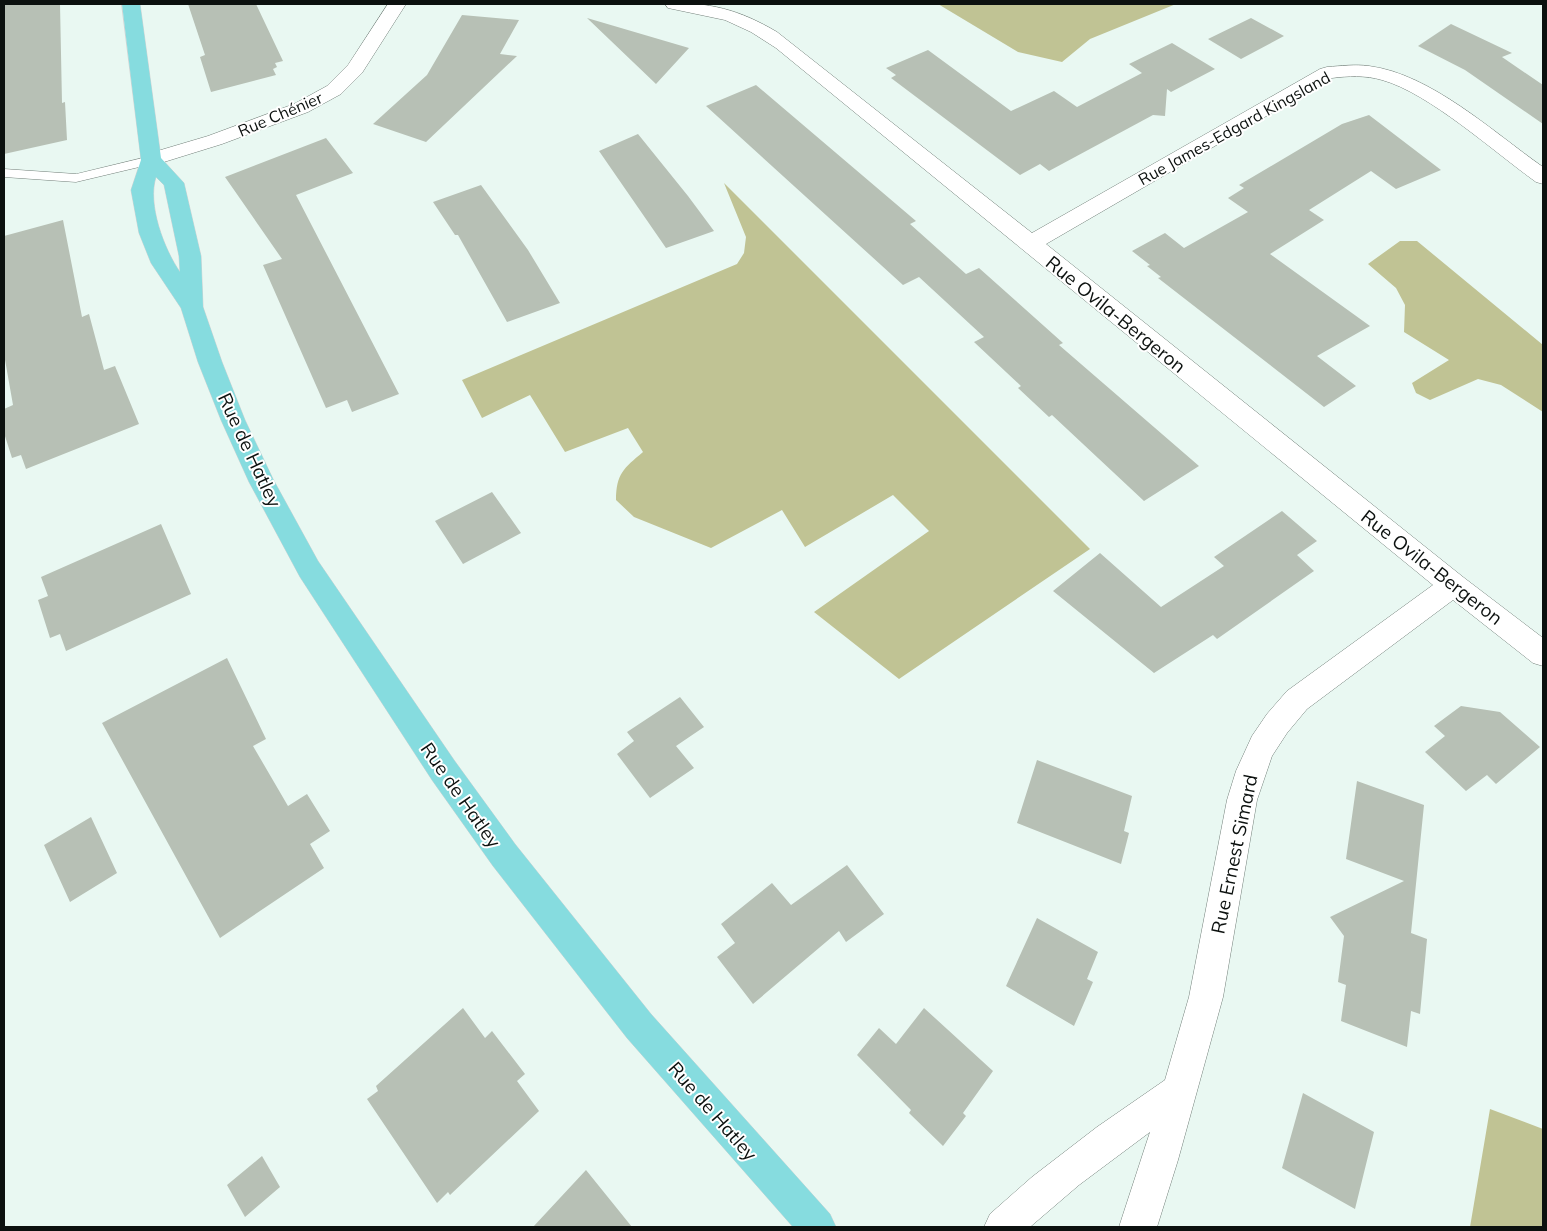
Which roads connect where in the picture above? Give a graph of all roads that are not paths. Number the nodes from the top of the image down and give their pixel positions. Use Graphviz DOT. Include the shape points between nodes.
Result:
graph roads {
  1 [pos="131,4"];
  2 [pos="397,4"];
  3 [pos="674,4"];
  4 [pos="728,8"];
  5 [pos="151,160"];
  6 [pos="4,173"];
  7 [pos="1543,177"];
  8 [pos="1030,244"];
  9 [pos="192,307"];
  10 [pos="1453,585"];
  11 [pos="1543,654"];
  12 [pos="1178,1092"];
  13 [pos="817,1227"];
  14 [pos="1003,1227"];
  15 [pos="1138,1227"];
  1 -- 5 [label="main road, Rue de Hatley"];
  2 -- 5 [label="street, Rue Chénier" via="355,69 334,90 292,111"];
  3 -- 4 [label="street, Rue Ovila-Bergeron"];
  4 -- 8 [label="street, Rue Ovila-Bergeron" via="783,44"];
  5 -- 6 [label="lane" via="76,178"];
  5 -- 9 [label="main road, Rue de Hatley" via="174,183 190,256"];
  5 -- 9 [label="main road, Rue de Hatley" via="141,190 150,234 162,263"];
  7 -- 8 [label="street, Rue James-Edgard Kingsland" via="1414,85 1379,72 1343,70 1327,73"];
  8 -- 10 [label="street, Rue Ovila-Bergeron"];
  9 -- 13 [label="main road, Rue de Hatley" via="233,420 262,482 306,561 442,770 504,855 633,1019"];
  10 -- 11 [label="street, Rue Ovila-Bergeron"];
  10 -- 12 [label="street, Rue Ernest Simard" via="1297,700 1262,743 1242,800 1206,996"];
  12 -- 14 [label="street" via="1109,1137"];
  12 -- 15 [label="street, Rue Ernest Simard"];
}
